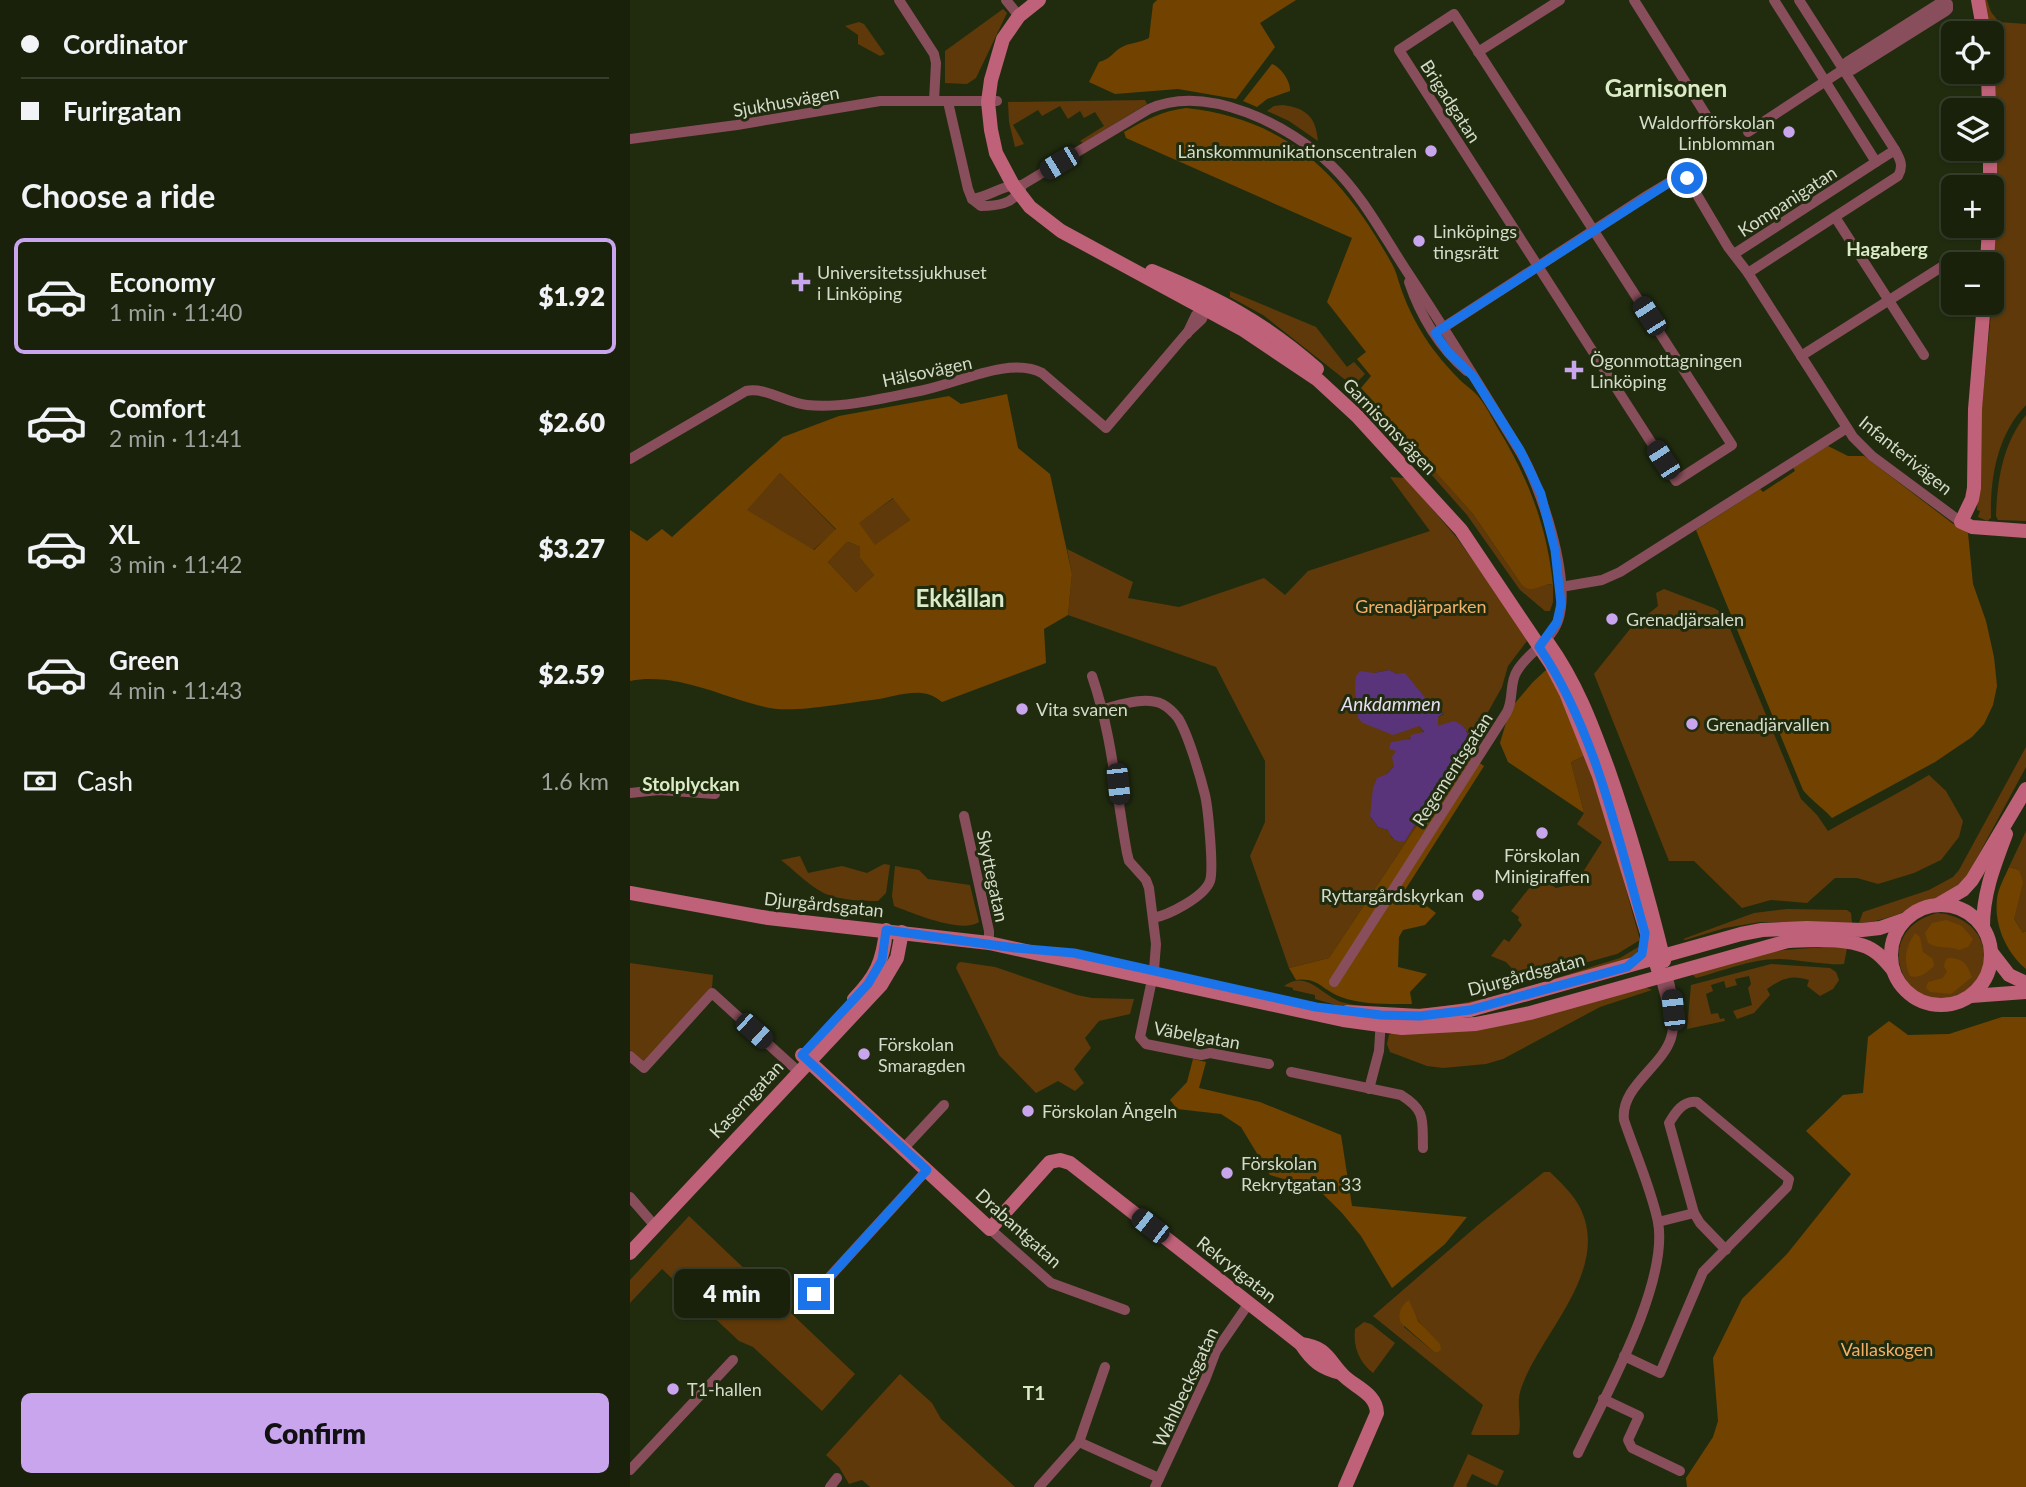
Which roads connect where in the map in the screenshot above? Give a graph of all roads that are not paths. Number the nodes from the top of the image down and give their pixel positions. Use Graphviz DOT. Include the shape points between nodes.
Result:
graph roads {
  1 [pos="899,0"];
  2 [pos="1006,0"];
  3 [pos="1039,0"];
  4 [pos="1560,0"];
  5 [pos="1634,0"];
  6 [pos="1774,0"];
  7 [pos="1799,0"];
  8 [pos="1978,0"];
  9 [pos="1016,21"];
  10 [pos="1982,21"];
  11 [pos="1478,52"];
  12 [pos="1869,54"];
  13 [pos="1844,69"];
  14 [pos="1825,81"];
  15 [pos="934,101"];
  16 [pos="993,101"];
  17 [pos="948,102"];
  18 [pos="1706,115"];
  19 [pos="1748,132"];
  20 [pos="632,138"];
  21 [pos="1895,150"];
  22 [pos="1876,162"];
  23 [pos="1018,188"];
  24 [pos="1835,217"];
  25 [pos="1594,230"];
  26 [pos="1734,254"];
  27 [pos="1538,266"];
  28 [pos="1941,267"];
  29 [pos="1748,273"];
  30 [pos="1888,300"];
  31 [pos="1209,302"];
  32 [pos="1983,315"];
  33 [pos="1439,330"];
  34 [pos="1924,355"];
  35 [pos="1801,356"];
  36 [pos="1847,428"];
  37 [pos="630,459"];
  38 [pos="1961,522"];
  39 [pos="2026,531"];
  40 [pos="1560,587"];
  41 [pos="1543,644"];
  42 [pos="1092,676"];
  43 [pos="1103,709"];
  44 [pos="2026,789"];
  45 [pos="630,793"];
  46 [pos="715,794"];
  47 [pos="2018,805"];
  48 [pos="964,816"];
  49 [pos="630,893"];
  50 [pos="1938,905"];
  51 [pos="1153,918"];
  52 [pos="1906,919"];
  53 [pos="1983,927"];
  54 [pos="886,930"];
  55 [pos="1651,930"];
  56 [pos="902,932"];
  57 [pos="989,943"];
  58 [pos="1691,949"];
  59 [pos="1992,953"];
  60 [pos="1659,958"];
  61 [pos="1627,967"];
  62 [pos="1893,970"];
  63 [pos="1663,974"];
  64 [pos="1153,975"];
  65 [pos="1334,982"];
  66 [pos="2026,984"];
  67 [pos="2026,992"];
  68 [pos="1971,996"];
  69 [pos="1381,1020"];
  70 [pos="630,1056"];
  71 [pos="800,1063"];
  72 [pos="1269,1064"];
  73 [pos="1291,1072"];
  74 [pos="1369,1089"];
  75 [pos="944,1105"];
  76 [pos="1423,1148"];
  77 [pos="903,1149"];
  78 [pos="927,1170"];
  79 [pos="630,1198"];
  80 [pos="1694,1213"];
  81 [pos="1658,1222"];
  82 [pos="652,1223"];
  83 [pos="990,1228"];
  84 [pos="630,1242"];
  85 [pos="1726,1250"];
  86 [pos="630,1253"];
  87 [pos="814,1294"];
  88 [pos="1248,1303"];
  89 [pos="1125,1310"];
  90 [pos="1624,1356"];
  91 [pos="733,1360"];
  92 [pos="1105,1367"];
  93 [pos="1603,1399"];
  94 [pos="1079,1442"];
  95 [pos="1578,1453"];
  96 [pos="630,1470"];
  97 [pos="1680,1471"];
  98 [pos="837,1478"];
  99 [pos="1157,1483"];
  100 [pos="830,1487"];
  101 [pos="1040,1487"];
  102 [pos="1345,1487"];
  1 -- 15 [label="street" via="934,54"];
  2 -- 9 [label="street"];
  3 -- 9 [label="main road"];
  4 -- 11 [label="street"];
  5 -- 18 [label="street"];
  6 -- 14 [label="street"];
  7 -- 13 [label="street"];
  8 -- 10 [label="main road"];
  9 -- 16 [label="main road, Garnisonsvägen"];
  11 -- 25 [label="street, Brigadgatan"];
  11 -- 27 [label="street, Brigadgatan" via="1454,14 1399,50"];
  12 -- 12 [label="street" via="1946,11 1948,4 1939,2"];
  12 -- 13 [label="street" via="1847,62"];
  13 -- 14 [label="street"];
  13 -- 21 [label="street"];
  14 -- 19 [label="street"];
  14 -- 22 [label="street"];
  15 -- 17 [label="street, Sjukhusvägen"];
  15 -- 20 [label="street, Sjukhusvägen" via="880,101"];
  16 -- 17 [label="street, Sjukhusvägen"];
  16 -- 23 [label="main road, Garnisonsvägen"];
  17 -- 23 [label="street" via="972,199"];
  21 -- 22 [label="street, Kompanigatan"];
  21 -- 24 [label="street" via="1901,164 1898,176"];
  22 -- 26 [label="street, Kompanigatan"];
  23 -- 31 [label="main road, Garnisonsvägen" via="1049,223 1073,239"];
  23 -- 33 [label="street, Regementsgatan" via="1158,105 1180,101 1223,106 1282,128 1318,153 1357,195 1407,272 1417,302"];
  24 -- 29 [label="street"];
  24 -- 30 [label="street"];
  25 -- 26 [label="street" via="1682,176"];
  25 -- 27 [label="street"];
  25 -- 27 [label="street, Brigadgatan" via="1732,445 1676,481"];
  26 -- 29 [label="street, Kompanigatan"];
  27 -- 33 [label="street"];
  28 -- 30 [label="street"];
  29 -- 35 [label="street, Kompanigatan"];
  30 -- 34 [label="street"];
  30 -- 35 [label="street"];
  31 -- 37 [label="street, Hälsovägen" via="1106,428 1042,373 1017,366 924,390 830,405 792,403 762,391 746,391"];
  31 -- 41 [label="main road, Garnisonsvägen" via="1300,367 1357,416 1461,530"];
  32 -- 38 [label="main road, Infanterivägen" via="1974,488"];
  33 -- 40 [label="street, Regementsgatan" via="1448,352 1473,376 1520,450 1537,485 1553,538"];
  35 -- 36 [label="street, Kompanigatan"];
  36 -- 38 [label="street, Infanterivägen" via="1872,456"];
  36 -- 40 [label="street, Infanterivägen" via="1611,577"];
  38 -- 39 [label="main road"];
  40 -- 41 [label="street, Regementsgatan" via="1559,617"];
  41 -- 55 [label="main road, Garnisonsvägen" via="1595,765"];
  41 -- 65 [label="street, Regementsgatan" via="1516,671 1507,712"];
  42 -- 43 [label="street"];
  43 -- 51 [label="street" via="1126,853 1146,880"];
  43 -- 51 [label="street" via="1150,701 1170,710 1183,729 1205,796 1209,883 1167,915"];
  44 -- 47 [label="main road"];
  45 -- 46 [label="street" via="674,790"];
  47 -- 50 [label="main road" via="1972,880"];
  47 -- 53 [label="main road" via="1987,883"];
  48 -- 57 [label="street, Skyttegatan"];
  49 -- 54 [label="main road, Djurgårdsgatan" via="741,914"];
  50 -- 52 [label="main road"];
  50 -- 53 [label="main road" via="1964,910"];
  51 -- 64 [label="street"];
  52 -- 58 [label="main road, Djurgårdsgatan" via="1862,930 1762,930"];
  52 -- 62 [label="main road" via="1891,948"];
  53 -- 59 [label="main road"];
  54 -- 56 [label="main road, Djurgårdsgatan"];
  54 -- 71 [label="main road, Kaserngatan" via="882,960 868,984"];
  55 -- 58 [label="main road"];
  55 -- 60 [label="main road, Garnisonsvägen"];
  55 -- 61 [label="main road" via="1642,954"];
  56 -- 57 [label="main road, Djurgårdsgatan"];
  56 -- 71 [label="main road, Kaserngatan" via="888,976"];
  57 -- 64 [label="main road, Djurgårdsgatan" via="1074,953"];
  58 -- 60 [label="main road, Djurgårdsgatan"];
  59 -- 66 [label="main road" via="2009,975"];
  59 -- 68 [label="main road" via="1987,977"];
  60 -- 61 [label="main road, Djurgårdsgatan"];
  60 -- 63 [label="main road, Garnisonsvägen"];
  61 -- 69 [label="main road, Djurgårdsgatan" via="1470,1010"];
  62 -- 63 [label="main road, Djurgårdsgatan" via="1861,945 1808,940"];
  62 -- 68 [label="main road" via="1899,983 1919,1001 1946,1005"];
  63 -- 69 [label="main road, Djurgårdsgatan" via="1476,1024 1424,1028"];
  63 -- 81 [label="street" via="1671,994 1672,1035 1665,1052 1623,1109"];
  64 -- 69 [label="main road, Djurgårdsgatan"];
  64 -- 72 [label="street, Väbelgatan" via="1140,1034 1144,1043"];
  67 -- 68 [label="main road"];
  69 -- 74 [label="street"];
  70 -- 71 [label="street" via="644,1069 712,993"];
  71 -- 77 [label="main road, Drabantgatan"];
  71 -- 82 [label="main road, Kaserngatan"];
  73 -- 74 [label="street"];
  74 -- 76 [label="street" via="1401,1095 1413,1103 1422,1115"];
  75 -- 77 [label="street"];
  77 -- 78 [label="main road, Drabantgatan"];
  78 -- 83 [label="main road, Drabantgatan"];
  78 -- 87 [label="street"];
  79 -- 82 [label="street"];
  80 -- 81 [label="street"];
  80 -- 85 [label="street"];
  80 -- 85 [label="street" via="1669,1124 1691,1101 1789,1179 1787,1187"];
  81 -- 90 [label="street" via="1657,1268"];
  82 -- 84 [label="main road, Kaserngatan"];
  82 -- 86 [label="main road, Kaserngatan"];
  83 -- 88 [label="main road, Rekrytgatan" via="1050,1162 1060,1160 1081,1171"];
  83 -- 89 [label="street, Drabantgatan" via="1051,1283"];
  85 -- 90 [label="street" via="1703,1272 1660,1373"];
  88 -- 99 [label="street, Wahlbecksgatan" via="1216,1351"];
  88 -- 102 [label="main road, Rekrytgatan" via="1301,1344 1324,1352 1377,1406"];
  90 -- 93 [label="street"];
  91 -- 96 [label="street"];
  92 -- 94 [label="street"];
  93 -- 95 [label="street"];
  93 -- 97 [label="street" via="1639,1416 1628,1440 1632,1448"];
  94 -- 99 [label="street"];
  94 -- 101 [label="street"];
  98 -- 100 [label="street"];
}
